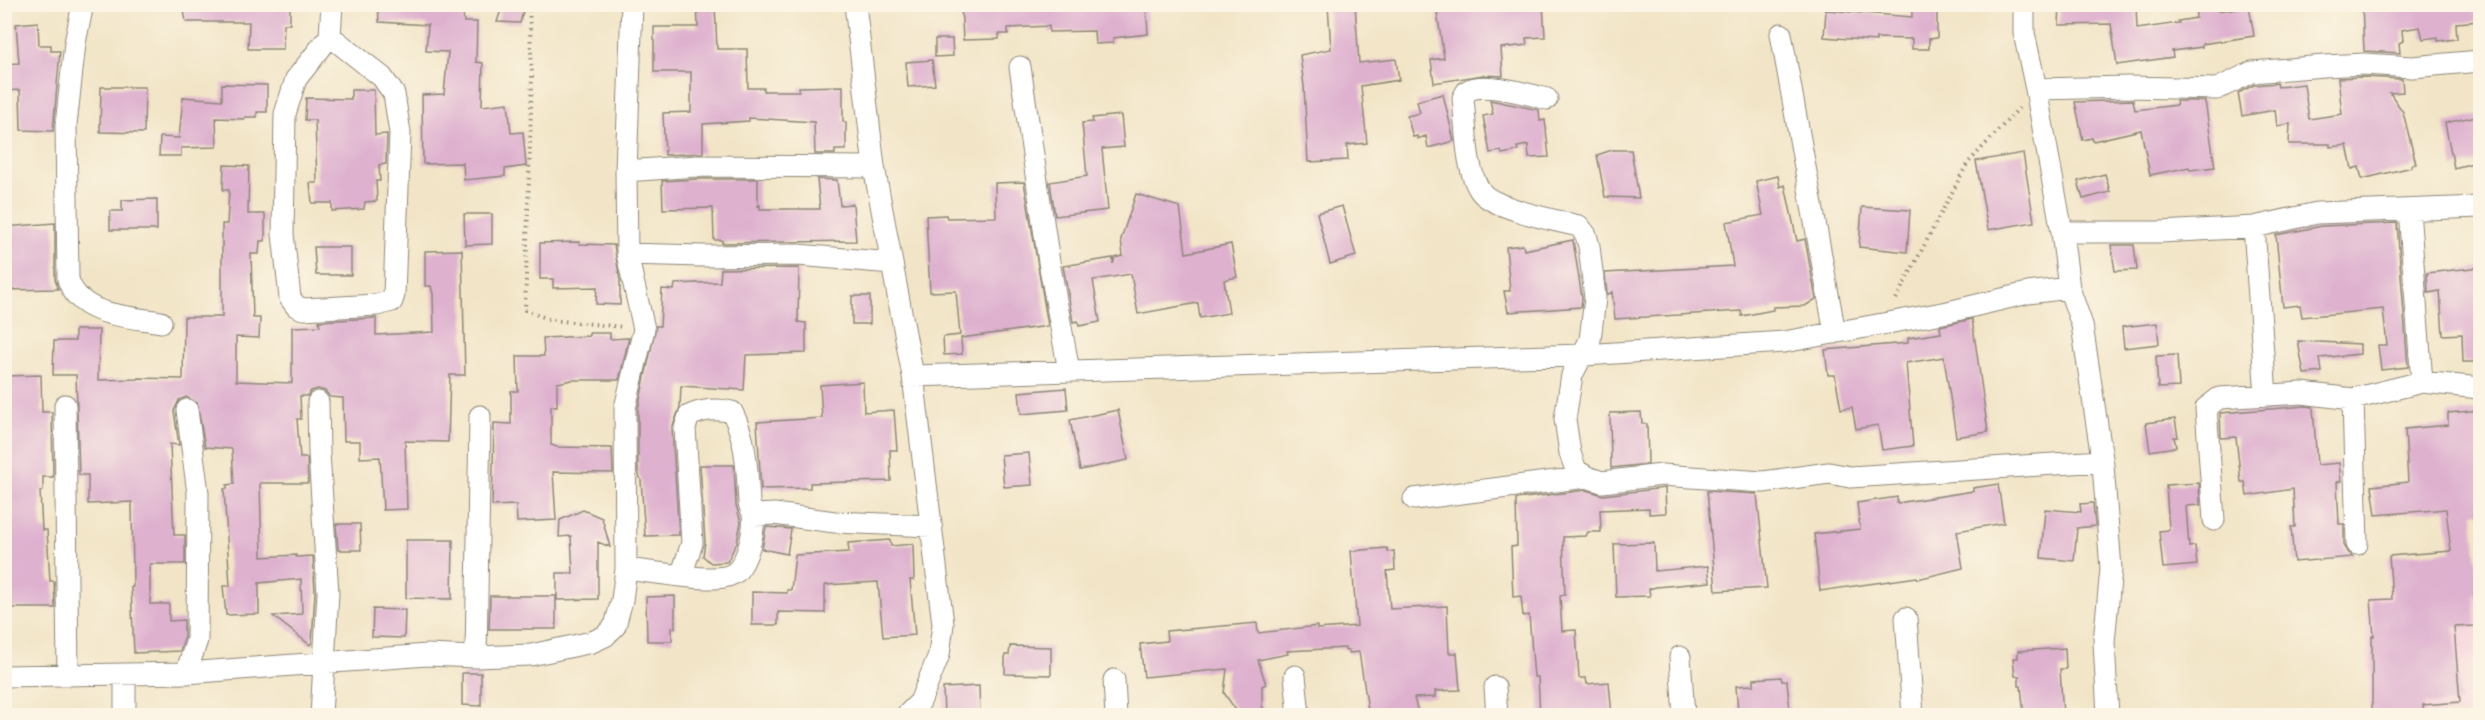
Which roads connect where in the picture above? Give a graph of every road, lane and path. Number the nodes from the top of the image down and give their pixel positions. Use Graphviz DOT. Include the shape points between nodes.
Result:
graph roads {
  1 [pos="82,4"];
  2 [pos="332,4"];
  3 [pos="529,4"];
  4 [pos="632,4"];
  5 [pos="855,4"];
  6 [pos="2024,4"];
  7 [pos="1781,34"];
  8 [pos="330,36"];
  9 [pos="2481,61"];
  10 [pos="1020,67"];
  11 [pos="2036,90"];
  12 [pos="1547,99"];
  13 [pos="874,167"];
  14 [pos="626,171"];
  15 [pos="2481,207"];
  16 [pos="2409,210"];
  17 [pos="2254,227"];
  18 [pos="2062,232"];
  19 [pos="627,254"];
  20 [pos="892,263"];
  21 [pos="2069,288"];
  22 [pos="161,322"];
  23 [pos="1882,325"];
  24 [pos="644,329"];
  25 [pos="1835,333"];
  26 [pos="1584,355"];
  27 [pos="1069,371"];
  28 [pos="913,376"];
  29 [pos="2421,382"];
  30 [pos="2481,388"];
  31 [pos="2266,396"];
  32 [pos="2353,399"];
  33 [pos="318,402"];
  34 [pos="65,405"];
  35 [pos="187,410"];
  36 [pos="480,416"];
  37 [pos="2102,461"];
  38 [pos="1587,477"];
  39 [pos="1414,499"];
  40 [pos="753,515"];
  41 [pos="2214,520"];
  42 [pos="931,526"];
  43 [pos="2356,544"];
  44 [pos="626,568"];
  45 [pos="681,576"];
  46 [pos="1906,618"];
  47 [pos="477,657"];
  48 [pos="1680,657"];
  49 [pos="323,662"];
  50 [pos="186,673"];
  51 [pos="68,675"];
  52 [pos="125,675"];
  53 [pos="4,676"];
  54 [pos="1295,676"];
  55 [pos="1114,680"];
  56 [pos="1495,687"];
  57 [pos="125,716"];
  58 [pos="321,716"];
  59 [pos="906,716"];
  60 [pos="1116,716"];
  61 [pos="1299,716"];
  62 [pos="1497,716"];
  63 [pos="1684,716"];
  64 [pos="1913,716"];
  65 [pos="2108,716"];
  1 -- 22 [label="street" via="66,125 68,279 72,292 88,306 110,314"];
  2 -- 8 [label="street"];
  3 -- 24 [label="path" via="532,75 525,310 551,320"];
  4 -- 14 [label="street"];
  5 -- 13 [label="street"];
  6 -- 11 [label="street" via="2024,33"];
  7 -- 25 [label="street"];
  8 -- 8 [label="street" via="296,80 285,114 285,255 290,298 303,309 382,304 392,302 394,295 400,133 394,94 382,77"];
  9 -- 11 [label="street" via="2252,72 2217,89"];
  10 -- 27 [label="street"];
  11 -- 18 [label="street"];
  11 -- 23 [label="path" via="1967,164"];
  12 -- 26 [label="street" via="1477,87 1467,91 1463,98 1470,165 1483,195 1497,203 1579,226 1586,235 1595,298 1590,340"];
  13 -- 14 [label="street" via="697,166"];
  13 -- 20 [label="street"];
  14 -- 19 [label="street"];
  15 -- 16 [label="street"];
  16 -- 17 [label="street" via="2317,213"];
  16 -- 29 [label="street"];
  17 -- 18 [label="street"];
  17 -- 31 [label="street"];
  18 -- 21 [label="street"];
  19 -- 20 [label="street" via="798,255"];
  19 -- 24 [label="street"];
  20 -- 28 [label="street"];
  21 -- 23 [label="street" via="2028,293"];
  21 -- 37 [label="street" via="2082,325"];
  23 -- 25 [label="street"];
  24 -- 44 [label="street" via="625,408"];
  25 -- 26 [label="street" via="1784,342"];
  26 -- 27 [label="street"];
  26 -- 38 [label="street" via="1572,375 1565,419 1576,470"];
  27 -- 28 [label="street"];
  28 -- 42 [label="street"];
  29 -- 30 [label="street"];
  29 -- 32 [label="street"];
  31 -- 32 [label="street" via="2302,393"];
  31 -- 41 [label="street" via="2219,398 2206,408"];
  32 -- 43 [label="street"];
  33 -- 49 [label="street" via="328,592"];
  34 -- 51 [label="street"];
  35 -- 50 [label="street" via="198,516 197,640"];
  36 -- 47 [label="street"];
  37 -- 38 [label="street" via="1850,477 1828,473 1763,482 1662,475 1602,482"];
  37 -- 65 [label="street" via="2110,531 2104,642"];
  38 -- 39 [label="street"];
  40 -- 42 [label="street"];
  40 -- 45 [label="street" via="749,549 737,571 718,577"];
  40 -- 45 [label="street" via="747,457 732,412 722,409 689,416 685,428 692,543"];
  42 -- 59 [label="street" via="942,624 939,655 920,702"];
  44 -- 45 [label="street"];
  44 -- 47 [label="street" via="615,626 605,636 531,655"];
  46 -- 64 [label="street"];
  47 -- 49 [label="street" via="427,655"];
  48 -- 63 [label="street"];
  49 -- 50 [label="street"];
  49 -- 58 [label="street"];
  50 -- 52 [label="street"];
  51 -- 52 [label="street"];
  51 -- 53 [label="street"];
  52 -- 57 [label="street"];
  54 -- 61 [label="street"];
  55 -- 60 [label="street"];
  56 -- 62 [label="street"];
}
